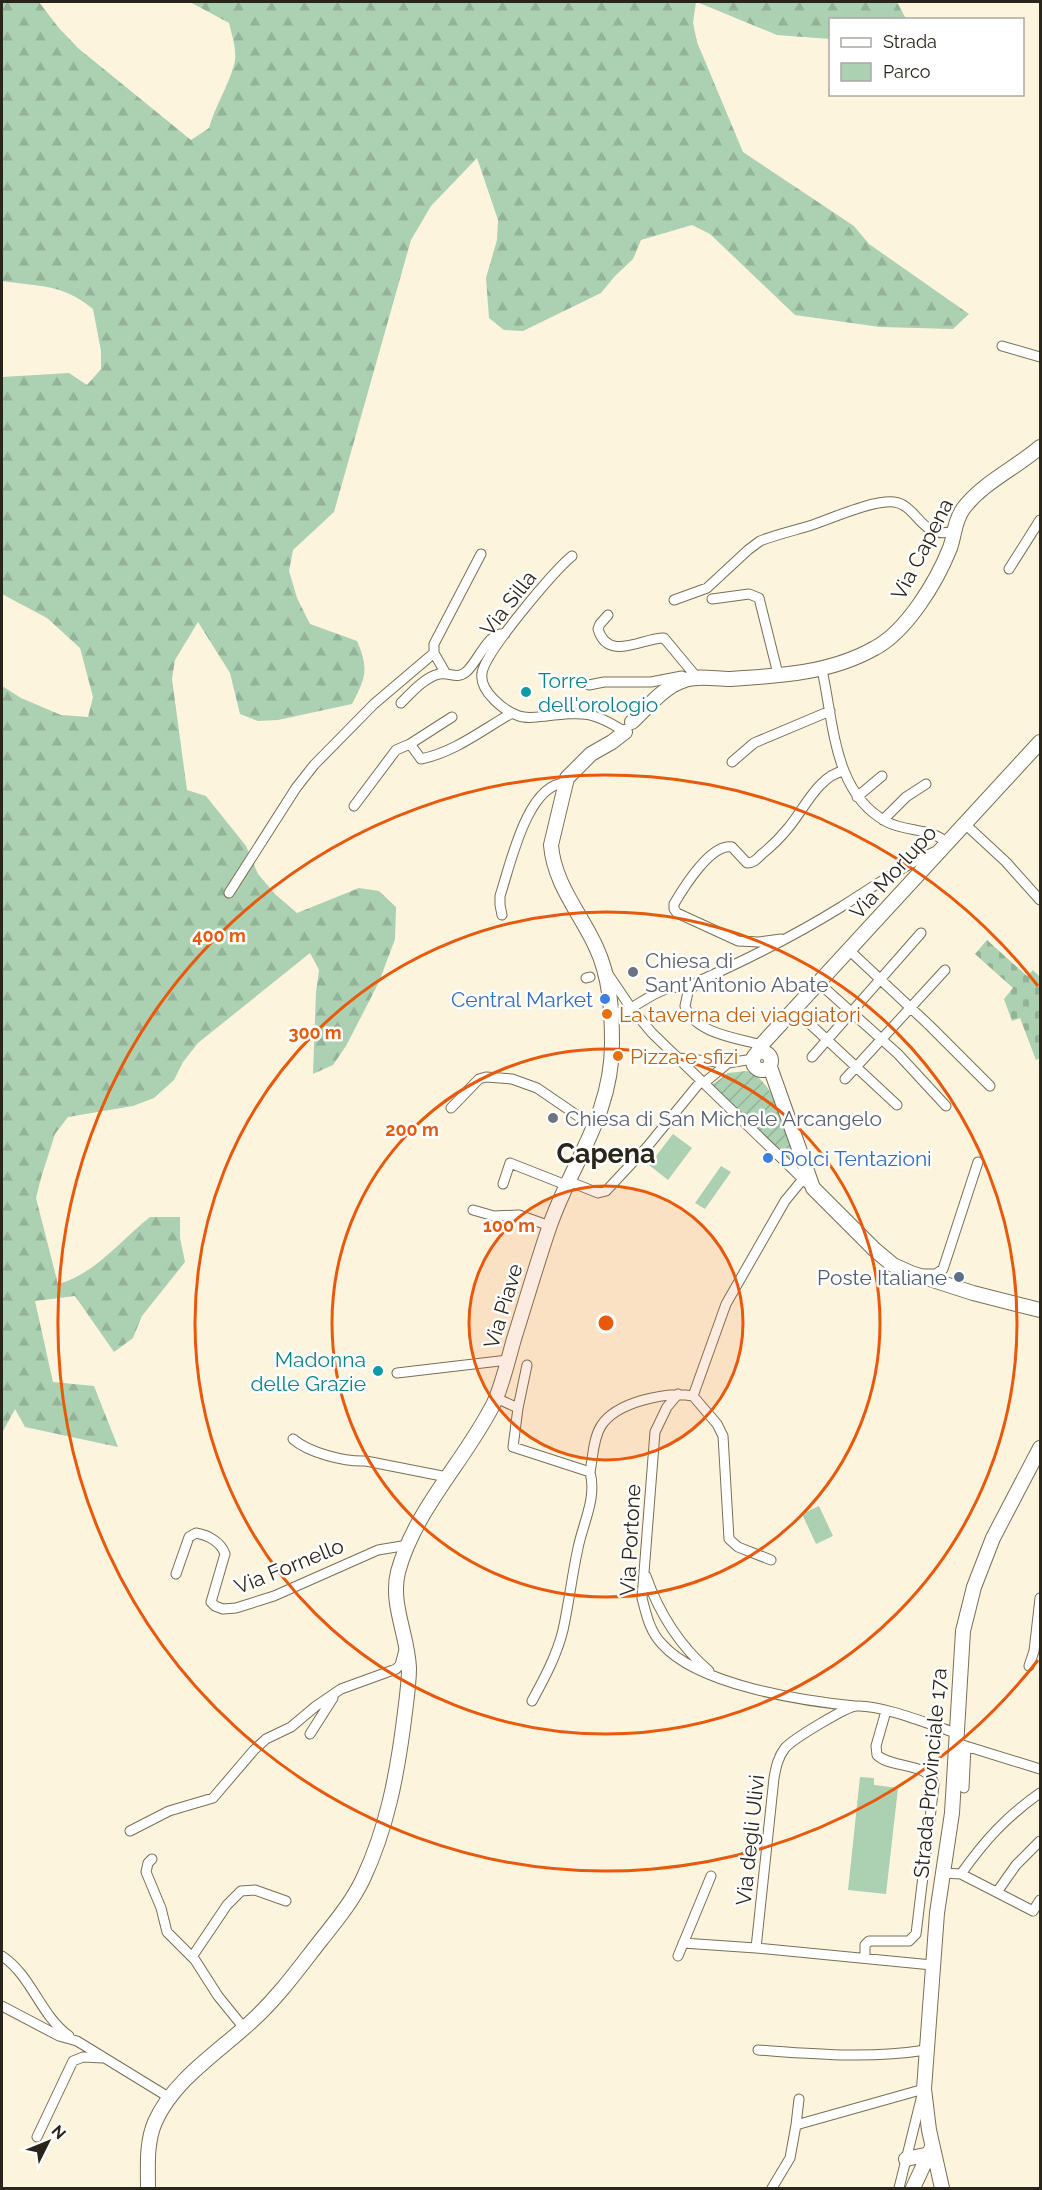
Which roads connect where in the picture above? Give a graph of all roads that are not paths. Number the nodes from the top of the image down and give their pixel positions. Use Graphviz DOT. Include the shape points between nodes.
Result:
graph roads {
  1 [pos="1002,346"];
  2 [pos="1041,357"];
  3 [pos="1041,447"];
  4 [pos="1041,520"];
  5 [pos="953,531"];
  6 [pos="481,554"];
  7 [pos="572,556"];
  8 [pos="1009,569"];
  9 [pos="674,600"];
  10 [pos="712,600"];
  11 [pos="609,615"];
  12 [pos="505,634"];
  13 [pos="434,653"];
  14 [pos="822,670"];
  15 [pos="446,674"];
  16 [pos="777,674"];
  17 [pos="694,676"];
  18 [pos="589,685"];
  19 [pos="401,703"];
  20 [pos="830,711"];
  21 [pos="512,713"];
  22 [pos="452,717"];
  23 [pos="626,730"];
  24 [pos="1041,742"];
  25 [pos="410,744"];
  26 [pos="732,762"];
  27 [pos="844,771"];
  28 [pos="882,776"];
  29 [pos="565,783"];
  30 [pos="926,784"];
  31 [pos="857,797"];
  32 [pos="354,806"];
  33 [pos="883,820"];
  34 [pos="965,824"];
  35 [pos="945,845"];
  36 [pos="229,893"];
  37 [pos="1041,900"];
  38 [pos="502,915"];
  39 [pos="921,933"];
  40 [pos="786,938"];
  41 [pos="850,951"];
  42 [pos="945,970"];
  43 [pos="603,973"];
  44 [pos="880,980"];
  45 [pos="820,984"];
  46 [pos="691,988"];
  47 [pos="910,1007"];
  48 [pos="632,1009"];
  49 [pos="795,1010"];
  50 [pos="852,1012"];
  51 [pos="611,1017"];
  52 [pos="777,1029"];
  53 [pos="881,1039"];
  54 [pos="827,1040"];
  55 [pos="757,1053"];
  56 [pos="812,1057"];
  57 [pos="678,1058"];
  58 [pos="699,1059"];
  59 [pos="728,1063"];
  60 [pos="771,1063"];
  61 [pos="856,1067"];
  62 [pos="692,1072"];
  63 [pos="845,1078"];
  64 [pos="702,1082"];
  65 [pos="990,1086"];
  66 [pos="897,1105"];
  67 [pos="946,1106"];
  68 [pos="451,1108"];
  69 [pos="594,1127"];
  70 [pos="978,1162"];
  71 [pos="567,1183"];
  72 [pos="502,1184"];
  73 [pos="808,1184"];
  74 [pos="473,1209"];
  75 [pos="550,1226"];
  76 [pos="911,1273"];
  77 [pos="1041,1310"];
  78 [pos="508,1360"];
  79 [pos="527,1365"];
  80 [pos="397,1373"];
  81 [pos="678,1394"];
  82 [pos="693,1396"];
  83 [pos="496,1398"];
  84 [pos="518,1408"];
  85 [pos="292,1439"];
  86 [pos="1041,1448"];
  87 [pos="590,1472"];
  88 [pos="447,1477"];
  89 [pos="408,1545"];
  90 [pos="771,1560"];
  91 [pos="645,1571"];
  92 [pos="176,1574"];
  93 [pos="1041,1598"];
  94 [pos="406,1643"];
  95 [pos="1029,1666"];
  96 [pos="714,1675"];
  97 [pos="341,1689"];
  98 [pos="532,1701"];
  99 [pos="855,1706"];
  100 [pos="886,1711"];
  101 [pos="310,1734"];
  102 [pos="961,1744"];
  103 [pos="1041,1769"];
  104 [pos="964,1788"];
  105 [pos="1041,1793"];
  106 [pos="130,1831"];
  107 [pos="1041,1841"];
  108 [pos="153,1859"];
  109 [pos="943,1873"];
  110 [pos="962,1874"];
  111 [pos="711,1876"];
  112 [pos="998,1892"];
  113 [pos="1041,1900"];
  114 [pos="286,1901"];
  115 [pos="683,1943"];
  116 [pos="756,1948"];
  117 [pos="2,1956"];
  118 [pos="678,1956"];
  119 [pos="192,1957"];
  120 [pos="865,1958"];
  121 [pos="932,1965"];
  122 [pos="2,2006"];
  123 [pos="244,2028"];
  124 [pos="77,2041"];
  125 [pos="758,2050"];
  126 [pos="926,2050"];
  127 [pos="105,2058"];
  128 [pos="924,2090"];
  129 [pos="170,2097"];
  130 [pos="799,2099"];
  131 [pos="796,2126"];
  132 [pos="37,2137"];
  133 [pos="932,2154"];
  134 [pos="906,2159"];
  135 [pos="148,2188"];
  136 [pos="772,2188"];
  137 [pos="899,2188"];
  138 [pos="913,2188"];
  139 [pos="942,2188"];
  1 -- 2 [label="street"];
  3 -- 5 [label="main road, Via Capena" via="972,498"];
  4 -- 8 [label="street"];
  5 -- 9 [label="street" via="931,530 900,504 876,504 760,541 710,586"];
  5 -- 14 [label="main road, Via Capena" via="951,546 940,567 900,630 875,648"];
  6 -- 13 [label="street" via="436,638"];
  7 -- 12 [label="street, Via Silla"];
  10 -- 16 [label="street" via="749,594 759,598"];
  11 -- 17 [label="street" via="598,630 607,643 624,646 664,638"];
  12 -- 15 [label="street" via="494,635 462,675"];
  12 -- 21 [label="street, Via Silla" via="483,668 482,678 490,694"];
  13 -- 15 [label="street"];
  13 -- 36 [label="street" via="374,704 314,765"];
  14 -- 16 [label="main road, Via Capena"];
  14 -- 20 [label="street"];
  15 -- 19 [label="street" via="433,676"];
  16 -- 17 [label="main road, Via Capena" via="736,678"];
  17 -- 18 [label="street"];
  17 -- 23 [label="main road" via="670,687"];
  20 -- 26 [label="street" via="754,743"];
  20 -- 27 [label="street"];
  21 -- 23 [label="street" via="523,717 579,713 599,717"];
  21 -- 25 [label="street" via="438,756 421,759"];
  22 -- 25 [label="street"];
  23 -- 29 [label="main road" via="589,755"];
  24 -- 34 [label="main road, Via Morlupo"];
  25 -- 32 [label="street" via="396,750"];
  27 -- 31 [label="street"];
  27 -- 40 [label="street" via="826,780 784,833 754,861 747,863 734,848 724,847 699,867 674,904 677,913 738,941"];
  28 -- 31 [label="street"];
  29 -- 38 [label="street" via="550,787 529,813 500,896"];
  29 -- 43 [label="main road, Via Piave" via="551,846 560,878 593,941"];
  30 -- 33 [label="street"];
  31 -- 33 [label="street"];
  33 -- 35 [label="street" via="935,835"];
  34 -- 35 [label="main road, Via Morlupo"];
  34 -- 37 [label="street"];
  35 -- 40 [label="street"];
  35 -- 41 [label="main road, Via Morlupo"];
  39 -- 44 [label="street"];
  40 -- 46 [label="street"];
  41 -- 44 [label="street"];
  41 -- 45 [label="main road, Via Morlupo"];
  42 -- 47 [label="street"];
  43 -- 48 [label="street"];
  43 -- 51 [label="main road, Via Piave"];
  44 -- 47 [label="street"];
  44 -- 50 [label="street"];
  45 -- 49 [label="main road, Via Morlupo"];
  45 -- 50 [label="street"];
  46 -- 48 [label="street" via="666,988"];
  46 -- 55 [label="street" via="685,1006 697,1022"];
  47 -- 53 [label="street"];
  47 -- 65 [label="street"];
  48 -- 51 [label="street"];
  48 -- 57 [label="street"];
  49 -- 52 [label="main road, Via Morlupo"];
  49 -- 54 [label="street"];
  50 -- 53 [label="street"];
  50 -- 54 [label="street"];
  51 -- 69 [label="main road, Via Piave" via="610,1076"];
  52 -- 55 [label="main road, Via Morlupo"];
  52 -- 60 [label="main road"];
  53 -- 61 [label="street"];
  53 -- 67 [label="street"];
  54 -- 56 [label="street"];
  54 -- 61 [label="street"];
  55 -- 59 [label="street"];
  55 -- 60 [label="main road" via="766,1052"];
  57 -- 58 [label="street"];
  57 -- 62 [label="street"];
  58 -- 59 [label="street"];
  58 -- 62 [label="street"];
  59 -- 64 [label="street"];
  60 -- 73 [label="main road"];
  61 -- 63 [label="street"];
  61 -- 66 [label="street"];
  62 -- 64 [label="street"];
  64 -- 71 [label="street" via="606,1191 598,1193"];
  64 -- 73 [label="street"];
  68 -- 69 [label="street" via="479,1078 512,1079 537,1088"];
  69 -- 71 [label="main road, Via Piave"];
  70 -- 76 [label="street" via="943,1269 934,1274"];
  71 -- 72 [label="street" via="507,1162"];
  71 -- 75 [label="main road, Via Piave"];
  73 -- 76 [label="main road" via="886,1259"];
  73 -- 82 [label="street" via="785,1201 752,1257 723,1312"];
  74 -- 75 [label="street" via="494,1216 519,1215"];
  75 -- 78 [label="main road, Via Piave"];
  76 -- 77 [label="main road"];
  78 -- 80 [label="street"];
  78 -- 83 [label="main road, Via Piave"];
  79 -- 84 [label="street"];
  81 -- 82 [label="street"];
  81 -- 87 [label="street" via="633,1404 608,1419 597,1435"];
  81 -- 91 [label="street, Via Portone" via="655,1432"];
  82 -- 90 [label="street" via="723,1437 729,1539 738,1547"];
  83 -- 84 [label="street"];
  83 -- 88 [label="main road, Via Piave"];
  84 -- 87 [label="street" via="513,1447"];
  85 -- 88 [label="street" via="346,1460"];
  86 -- 102 [label="main road, Strada Provinciale 17a" via="993,1538 970,1598 963,1631"];
  87 -- 98 [label="street" via="592,1496 563,1630"];
  88 -- 89 [label="main road, Via Piave"];
  89 -- 92 [label="street, Via Fornello" via="378,1550 273,1596 232,1609 212,1602 225,1554 210,1538 199,1533 189,1537"];
  89 -- 94 [label="main road, Via Piave" via="396,1590"];
  91 -- 96 [label="street" via="661,1613 689,1653"];
  91 -- 96 [label="street, Via Portone" via="642,1598 647,1619 661,1644 695,1668"];
  93 -- 95 [label="street"];
  94 -- 97 [label="street" via="396,1670"];
  94 -- 123 [label="main road, Via Piave" via="409,1679 396,1777 369,1866 353,1898 290,1981"];
  96 -- 99 [label="street, Via Portone" via="790,1698"];
  97 -- 101 [label="street"];
  97 -- 106 [label="street" via="294,1725 262,1742 213,1798 169,1811"];
  99 -- 100 [label="street"];
  99 -- 116 [label="street, Via degli Ulivi" via="790,1743 778,1760"];
  100 -- 102 [label="street"];
  100 -- 120 [label="street" via="877,1755 926,1772 934,1785 916,1934 909,1941 868,1941"];
  102 -- 103 [label="street"];
  102 -- 104 [label="street"];
  102 -- 109 [label="main road, Strada Provinciale 17a"];
  105 -- 110 [label="street" via="1002,1823"];
  107 -- 112 [label="street" via="1016,1865"];
  108 -- 119 [label="street" via="146,1872 167,1932"];
  109 -- 110 [label="street"];
  109 -- 121 [label="main road, Strada Provinciale 17a"];
  110 -- 112 [label="street"];
  111 -- 115 [label="street"];
  112 -- 113 [label="street" via="1033,1911"];
  114 -- 119 [label="street" via="250,1889 237,1893"];
  115 -- 116 [label="street"];
  115 -- 118 [label="street"];
  116 -- 120 [label="street"];
  117 -- 124 [label="street" via="20,1972 55,2024"];
  119 -- 123 [label="street"];
  120 -- 121 [label="street"];
  121 -- 126 [label="main road, Strada Provinciale 17a"];
  122 -- 124 [label="street"];
  123 -- 129 [label="main road, Via Piave"];
  124 -- 127 [label="street"];
  125 -- 126 [label="street" via="842,2056"];
  126 -- 128 [label="main road, Strada Provinciale 17a"];
  127 -- 129 [label="street"];
  127 -- 132 [label="street" via="83,2057 73,2061"];
  128 -- 131 [label="street"];
  128 -- 133 [label="main road, Strada Provinciale 17a"];
  128 -- 134 [label="street"];
  129 -- 135 [label="main road, Via Piave" via="150,2137"];
  130 -- 131 [label="street"];
  131 -- 136 [label="street" via="790,2158"];
  133 -- 134 [label="main road"];
  133 -- 138 [label="main road"];
  133 -- 139 [label="main road, Strada Provinciale 17a"];
  134 -- 137 [label="street"];
}
